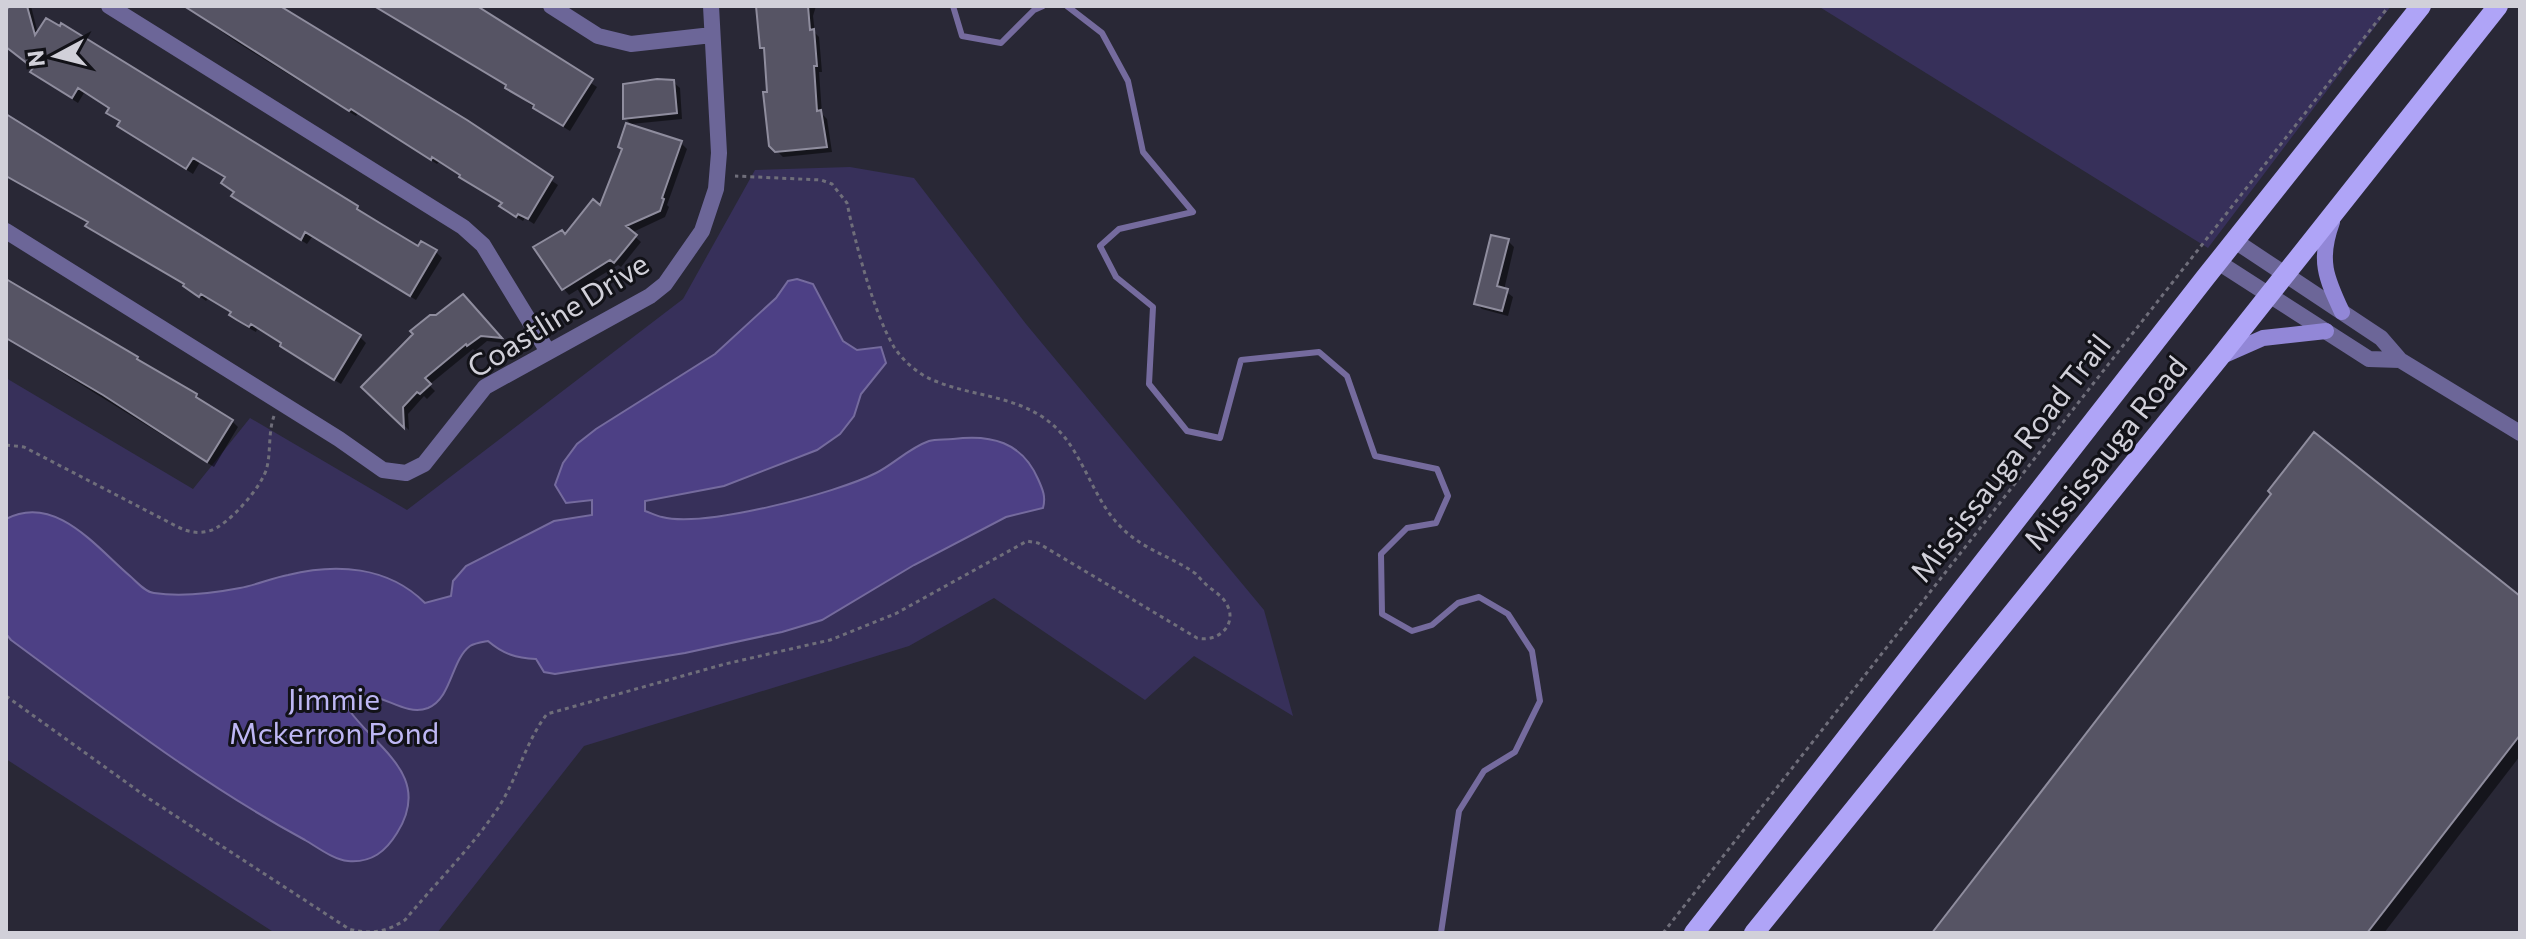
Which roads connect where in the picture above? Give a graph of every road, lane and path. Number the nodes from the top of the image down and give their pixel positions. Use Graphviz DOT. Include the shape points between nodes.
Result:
graph roads {
  1 [pos="109,6"];
  2 [pos="551,6"];
  3 [pos="711,6"];
  4 [pos="2389,6"];
  5 [pos="2421,6"];
  6 [pos="2498,6"];
  7 [pos="712,35"];
  8 [pos="719,175"];
  9 [pos="2336,210"];
  10 [pos="6,231"];
  11 [pos="2235,241"];
  12 [pos="2218,262"];
  13 [pos="2285,274"];
  14 [pos="2269,295"];
  15 [pos="2342,312"];
  16 [pos="2326,331"];
  17 [pos="547,350"];
  18 [pos="2219,358"];
  19 [pos="2400,360"];
  20 [pos="279,401"];
  21 [pos="2520,433"];
  22 [pos="6,445"];
  23 [pos="6,696"];
  24 [pos="1663,933"];
  25 [pos="1694,933"];
  26 [pos="1754,933"];
  1 -- 17 [label="street" via="463,227 483,245"];
  2 -- 7 [label="street" via="598,36 631,44"];
  3 -- 7 [label="street, Coastline Drive"];
  4 -- 24 [label="path, Mississauga Road Trail"];
  5 -- 11 [label="main road, Mississauga Road"];
  6 -- 9 [label="main road, Mississauga Road"];
  7 -- 8 [label="street, Coastline Drive"];
  8 -- 17 [label="street, Coastline Drive" via="702,231 665,284"];
  8 -- 23 [label="path" via="821,180 841,193 895,349 933,381 1008,399 1045,418 1075,449 1097,497 1123,529 1224,598 1230,613 1221,635 1197,638 1027,541 895,614 830,640 547,714 496,812 405,920 363,933 349,929 148,798"];
  9 -- 13 [label="main road, Mississauga Road"];
  9 -- 15 [label="main road" via="2324,242 2324,268"];
  10 -- 20 [label="street, Coastline Drive"];
  11 -- 12 [label="main road, Mississauga Road"];
  11 -- 13 [label="street"];
  12 -- 14 [label="street"];
  12 -- 25 [label="main road, Mississauga Road"];
  13 -- 14 [label="main road, Mississauga Road"];
  13 -- 15 [label="street"];
  14 -- 16 [label="street"];
  14 -- 18 [label="main road, Mississauga Road"];
  15 -- 19 [label="street" via="2381,338"];
  16 -- 18 [label="main road" via="2263,338"];
  16 -- 19 [label="street" via="2369,359"];
  17 -- 20 [label="street, Coastline Drive" via="485,387 424,464 406,473 383,470"];
  18 -- 26 [label="main road, Mississauga Road"];
  19 -- 21 [label="street"];
  20 -- 22 [label="path" via="270,428 267,469 222,525 200,533 178,527 24,447"];
}
